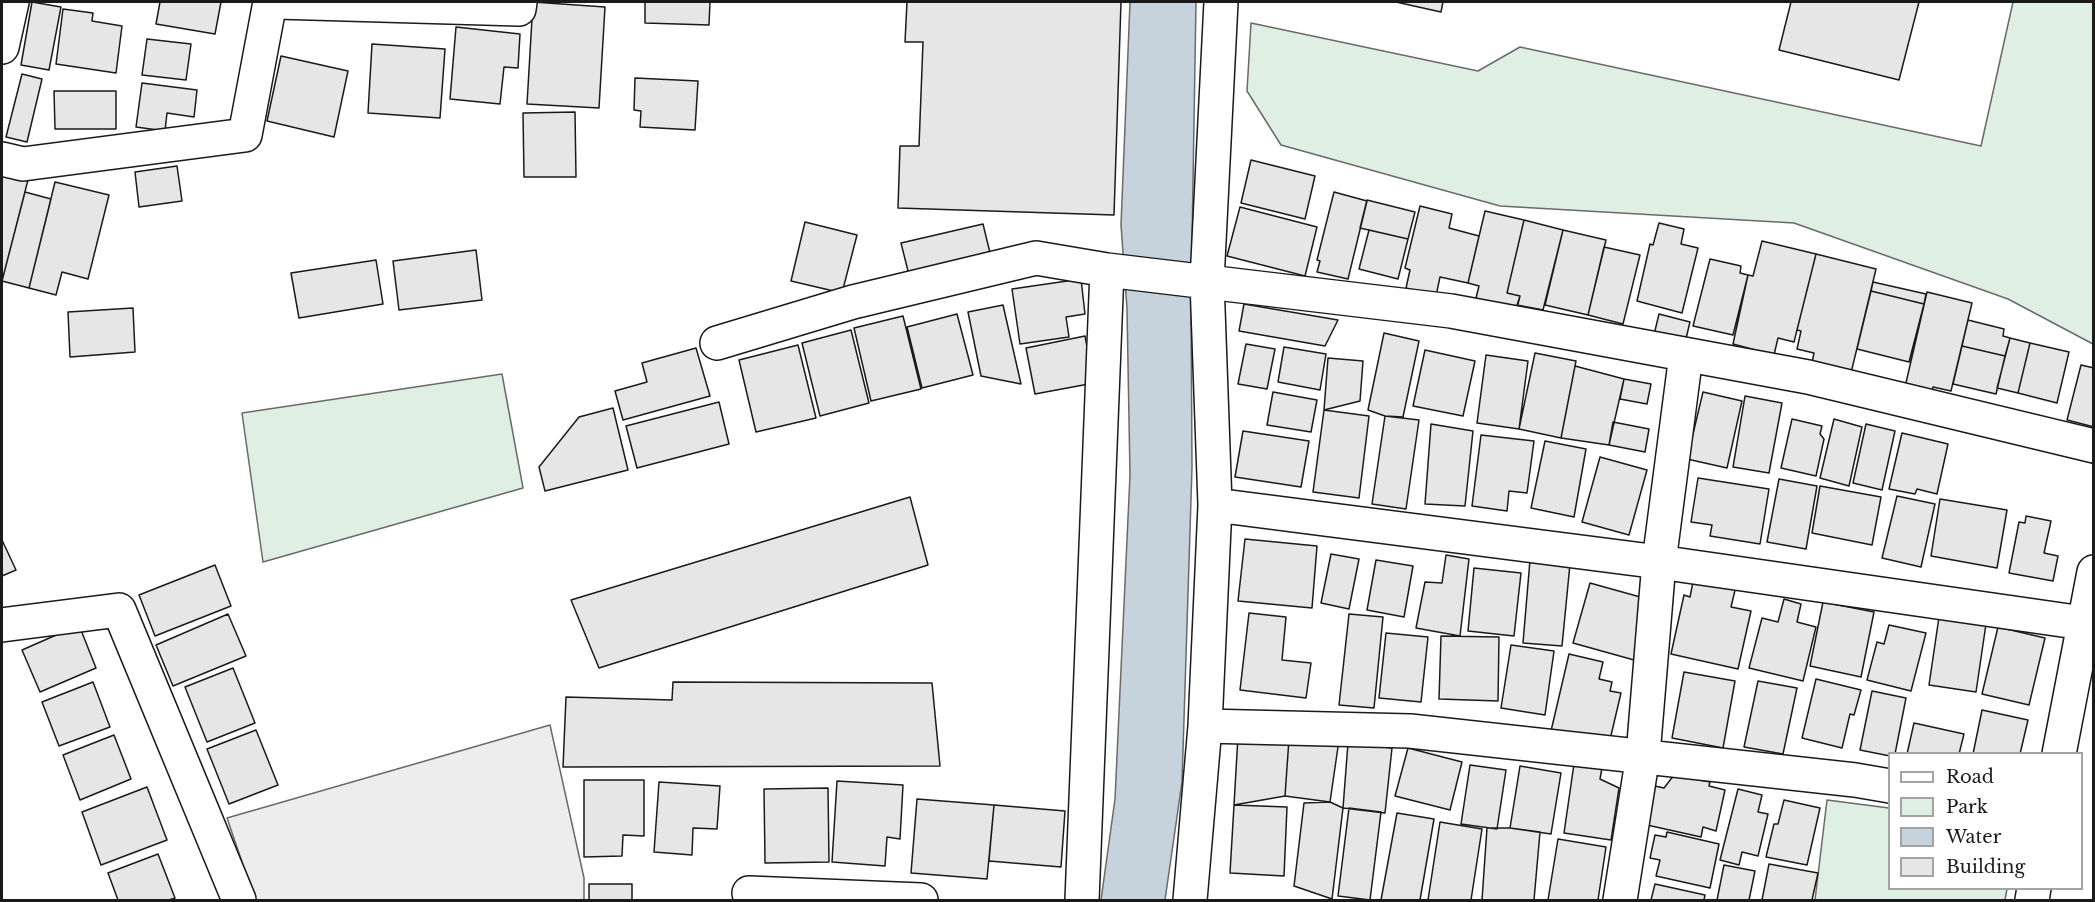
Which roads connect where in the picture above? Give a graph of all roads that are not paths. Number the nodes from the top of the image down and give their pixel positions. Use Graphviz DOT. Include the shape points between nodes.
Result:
graph roads {
  1 [pos="12,2"];
  2 [pos="270,2"];
  3 [pos="277,2"];
  4 [pos="520,2"];
  5 [pos="1221,2"];
  6 [pos="2,47"];
  7 [pos="2,159"];
  8 [pos="1107,270"];
  9 [pos="1208,281"];
  10 [pos="717,343"];
  11 [pos="1686,355"];
  12 [pos="2094,446"];
  13 [pos="1215,505"];
  14 [pos="1659,562"];
  15 [pos="2094,572"];
  16 [pos="2088,625"];
  17 [pos="2,626"];
  18 [pos="1205,726"];
  19 [pos="2059,752"];
  20 [pos="1643,755"];
  21 [pos="1888,786"];
  22 [pos="748,893"];
  23 [pos="239,900"];
  24 [pos="921,900"];
  25 [pos="1082,900"];
  26 [pos="1190,900"];
  27 [pos="1620,900"];
  1 -- 6 [label="street"];
  2 -- 7 [label="street" via="245,135 23,164"];
  3 -- 4 [label="street" via="519,9"];
  5 -- 9 [label="street"];
  8 -- 9 [label="street"];
  8 -- 10 [label="street" via="1036,258 853,302"];
  8 -- 25 [label="street"];
  9 -- 11 [label="street" via="1451,311"];
  9 -- 13 [label="street"];
  11 -- 12 [label="street" via="1808,377"];
  11 -- 14 [label="street"];
  13 -- 14 [label="street"];
  13 -- 18 [label="street"];
  14 -- 16 [label="street"];
  14 -- 20 [label="street"];
  15 -- 16 [label="street"];
  16 -- 19 [label="street"];
  17 -- 23 [label="street" via="120,610"];
  18 -- 20 [label="street" via="1410,731"];
  18 -- 26 [label="street"];
  20 -- 21 [label="street"];
  20 -- 27 [label="street"];
  22 -- 24 [label="street"];
}
